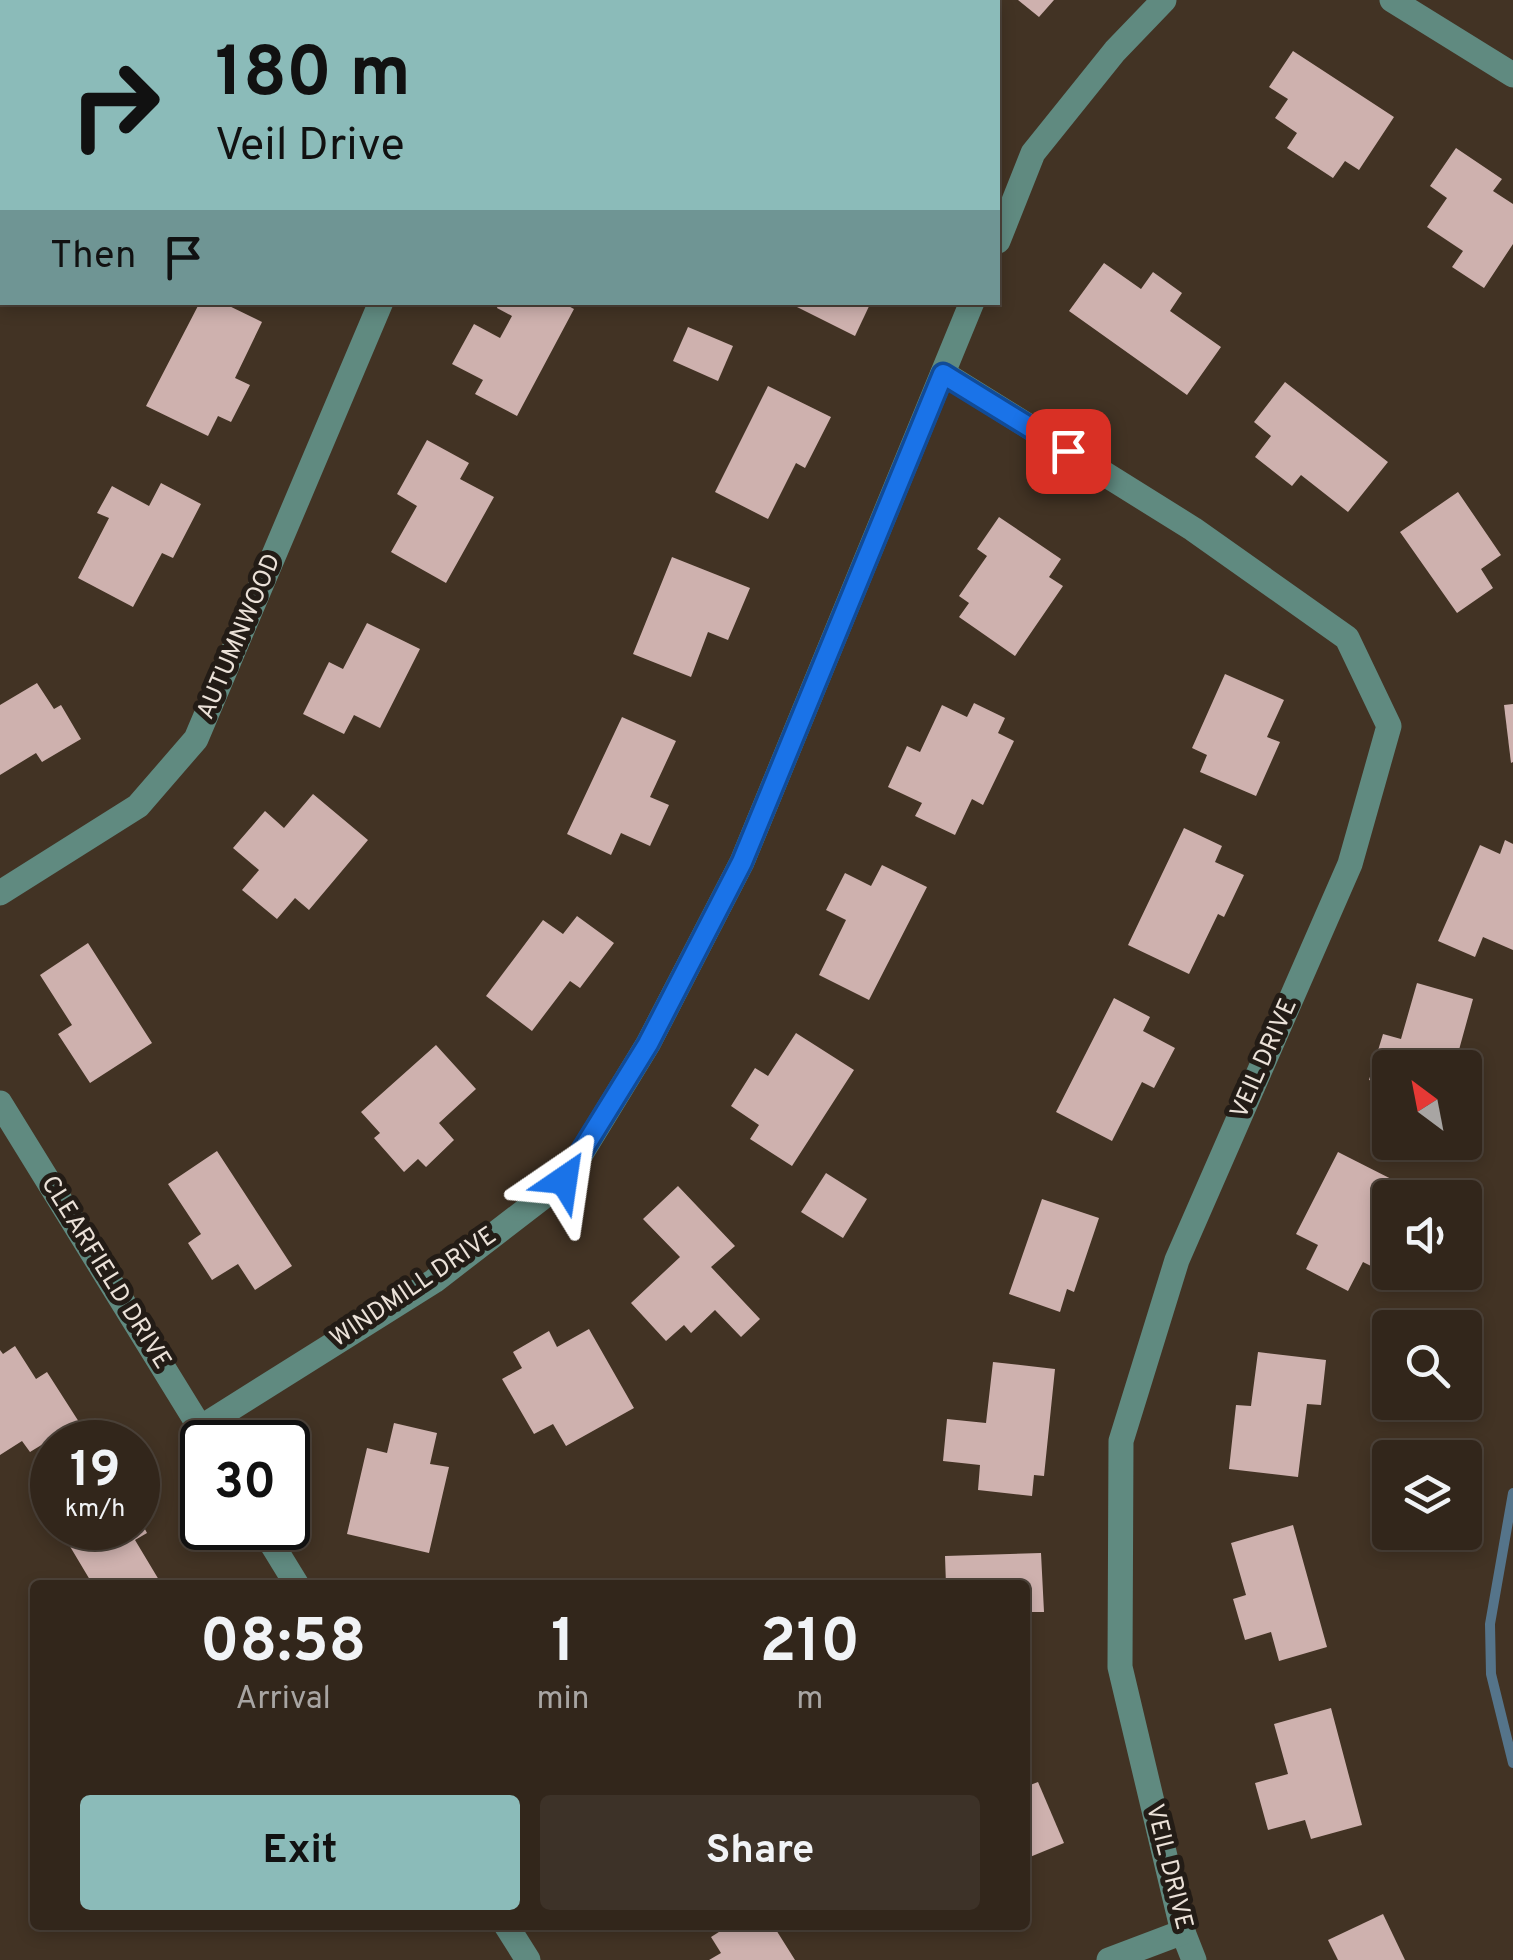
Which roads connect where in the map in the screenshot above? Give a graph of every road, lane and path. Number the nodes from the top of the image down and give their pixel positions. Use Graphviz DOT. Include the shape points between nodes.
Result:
graph roads {
  1 [pos="1164,0"];
  2 [pos="1392,0"];
  3 [pos="1513,75"];
  4 [pos="1000,236"];
  5 [pos="380,305"];
  6 [pos="971,305"];
  7 [pos="943,374"];
  8 [pos="0,892"];
  9 [pos="0,1103"];
  10 [pos="196,1420"];
  11 [pos="227,1420"];
  12 [pos="276,1550"];
  13 [pos="294,1580"];
  14 [pos="509,1930"];
  15 [pos="1183,1932"];
  16 [pos="528,1960"];
  17 [pos="1109,1960"];
  18 [pos="1194,1960"];
  1 -- 4 [label="street" via="1034,153"];
  2 -- 3 [label="street"];
  5 -- 8 [label="street, AUTUMNWOOD" via="196,740 138,806"];
  6 -- 7 [label="street, WINDMILL DRIVE"];
  7 -- 11 [label="street, WINDMILL DRIVE" via="742,862 648,1044 564,1180 434,1280"];
  7 -- 15 [label="street, VEIL DRIVE" via="1193,529 1347,638 1389,726 1350,864 1177,1260 1121,1441 1120,1667"];
  9 -- 10 [label="street, CLEARFIELD DRIVE"];
  12 -- 13 [label="street"];
  14 -- 16 [label="street"];
  15 -- 17 [label="street"];
  15 -- 18 [label="street, VEIL DRIVE"];
}
